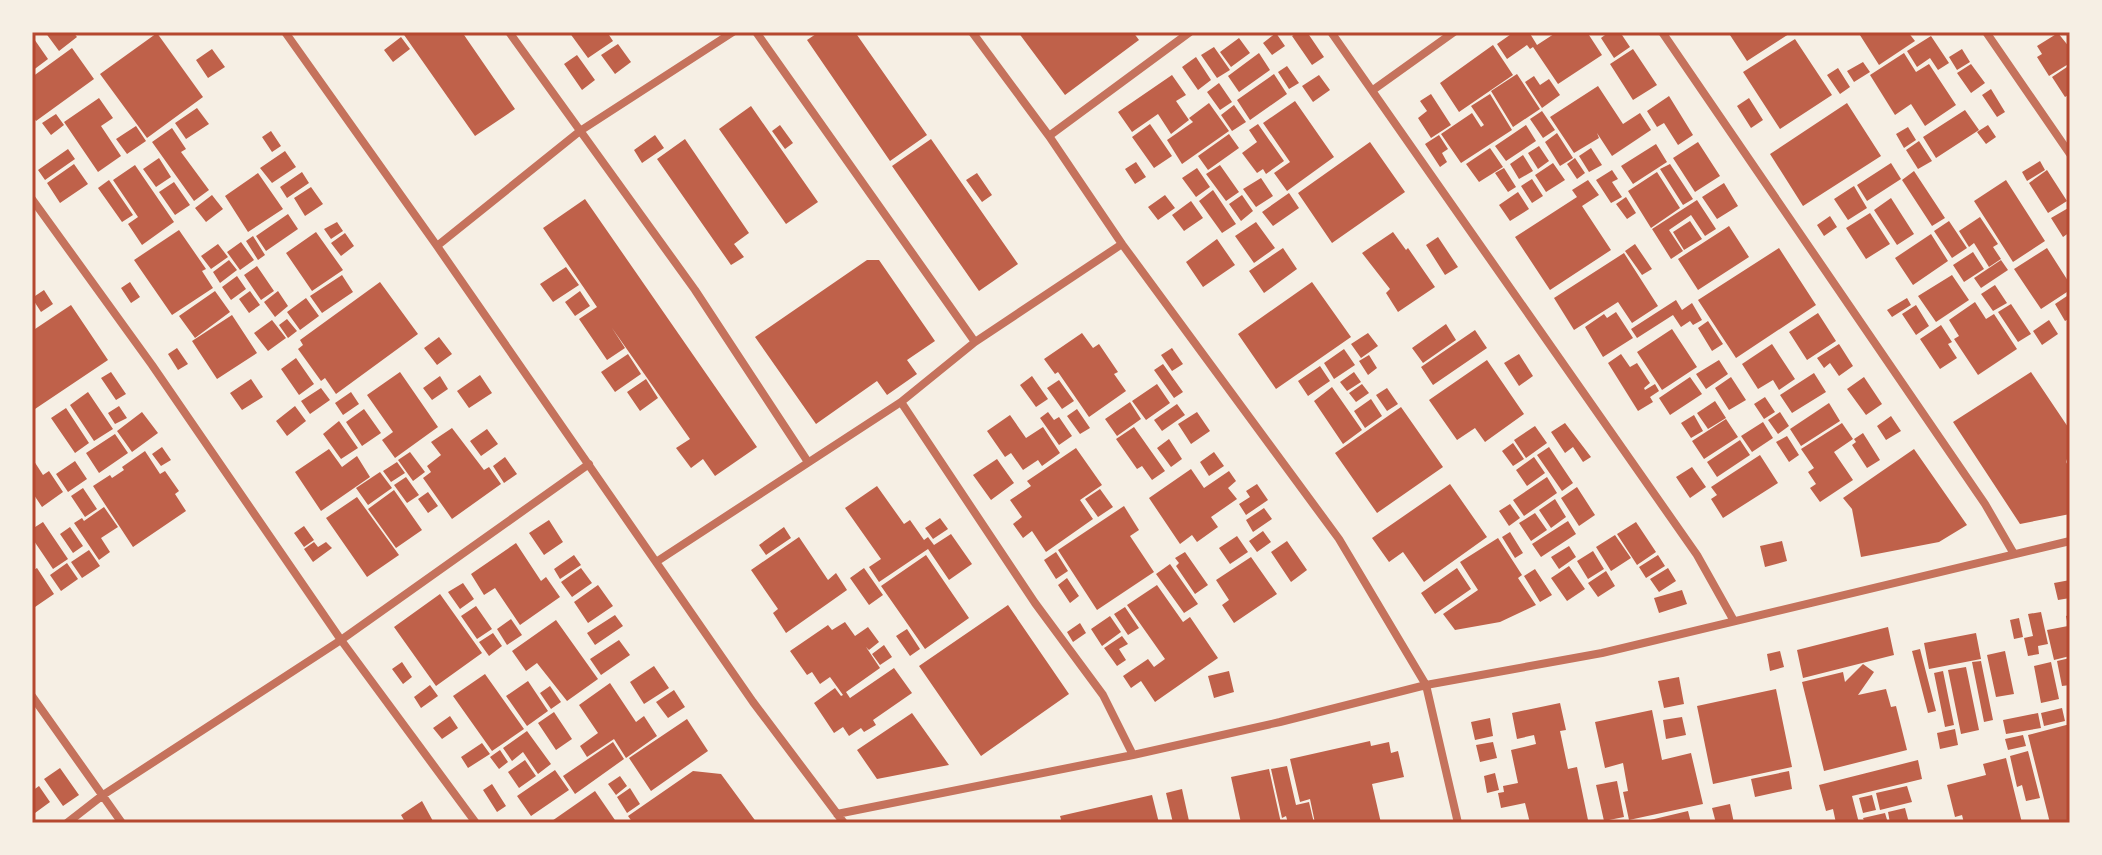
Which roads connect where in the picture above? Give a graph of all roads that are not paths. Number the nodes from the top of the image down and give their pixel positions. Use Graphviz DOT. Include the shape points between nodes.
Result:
graph roads {
  1 [pos="285,32"];
  2 [pos="509,32"];
  3 [pos="733,32"];
  4 [pos="756,32"];
  5 [pos="972,32"];
  6 [pos="1190,32"];
  7 [pos="1331,32"];
  8 [pos="1454,32"];
  9 [pos="1662,32"];
  10 [pos="1986,32"];
  11 [pos="1373,90"];
  12 [pos="580,131"];
  13 [pos="1049,136"];
  14 [pos="2070,154"];
  15 [pos="32,199"];
  16 [pos="1122,244"];
  17 [pos="437,246"];
  18 [pos="975,342"];
  19 [pos="901,402"];
  20 [pos="808,462"];
  21 [pos="589,464"];
  22 [pos="2070,541"];
  23 [pos="2014,554"];
  24 [pos="656,562"];
  25 [pos="1734,621"];
  26 [pos="341,640"];
  27 [pos="1426,685"];
  28 [pos="32,696"];
  29 [pos="1133,755"];
  30 [pos="103,795"];
  31 [pos="837,814"];
  32 [pos="67,823"];
  33 [pos="122,823"];
  34 [pos="476,823"];
  35 [pos="844,823"];
  36 [pos="1458,823"];
  1 -- 17 [label="street"];
  2 -- 12 [label="street"];
  3 -- 12 [label="street"];
  4 -- 18 [label="street"];
  5 -- 13 [label="street"];
  6 -- 13 [label="street"];
  7 -- 11 [label="street"];
  8 -- 11 [label="street"];
  9 -- 23 [label="street"];
  10 -- 14 [label="street"];
  11 -- 25 [label="street" via="1697,555"];
  12 -- 17 [label="street"];
  12 -- 20 [label="street" via="695,290"];
  13 -- 16 [label="street"];
  15 -- 26 [label="street"];
  16 -- 18 [label="street"];
  16 -- 27 [label="street" via="1339,539"];
  17 -- 21 [label="street"];
  18 -- 19 [label="street"];
  19 -- 20 [label="street"];
  19 -- 29 [label="street" via="1103,695"];
  20 -- 24 [label="street"];
  21 -- 24 [label="street"];
  21 -- 26 [label="street"];
  22 -- 23 [label="street"];
  23 -- 25 [label="street"];
  24 -- 31 [label="street"];
  25 -- 27 [label="street" via="1602,653"];
  26 -- 30 [label="street"];
  26 -- 34 [label="street"];
  27 -- 29 [label="street"];
  27 -- 36 [label="street"];
  28 -- 30 [label="street"];
  29 -- 31 [label="street"];
  30 -- 32 [label="street"];
  30 -- 33 [label="street"];
  31 -- 35 [label="street"];
}
